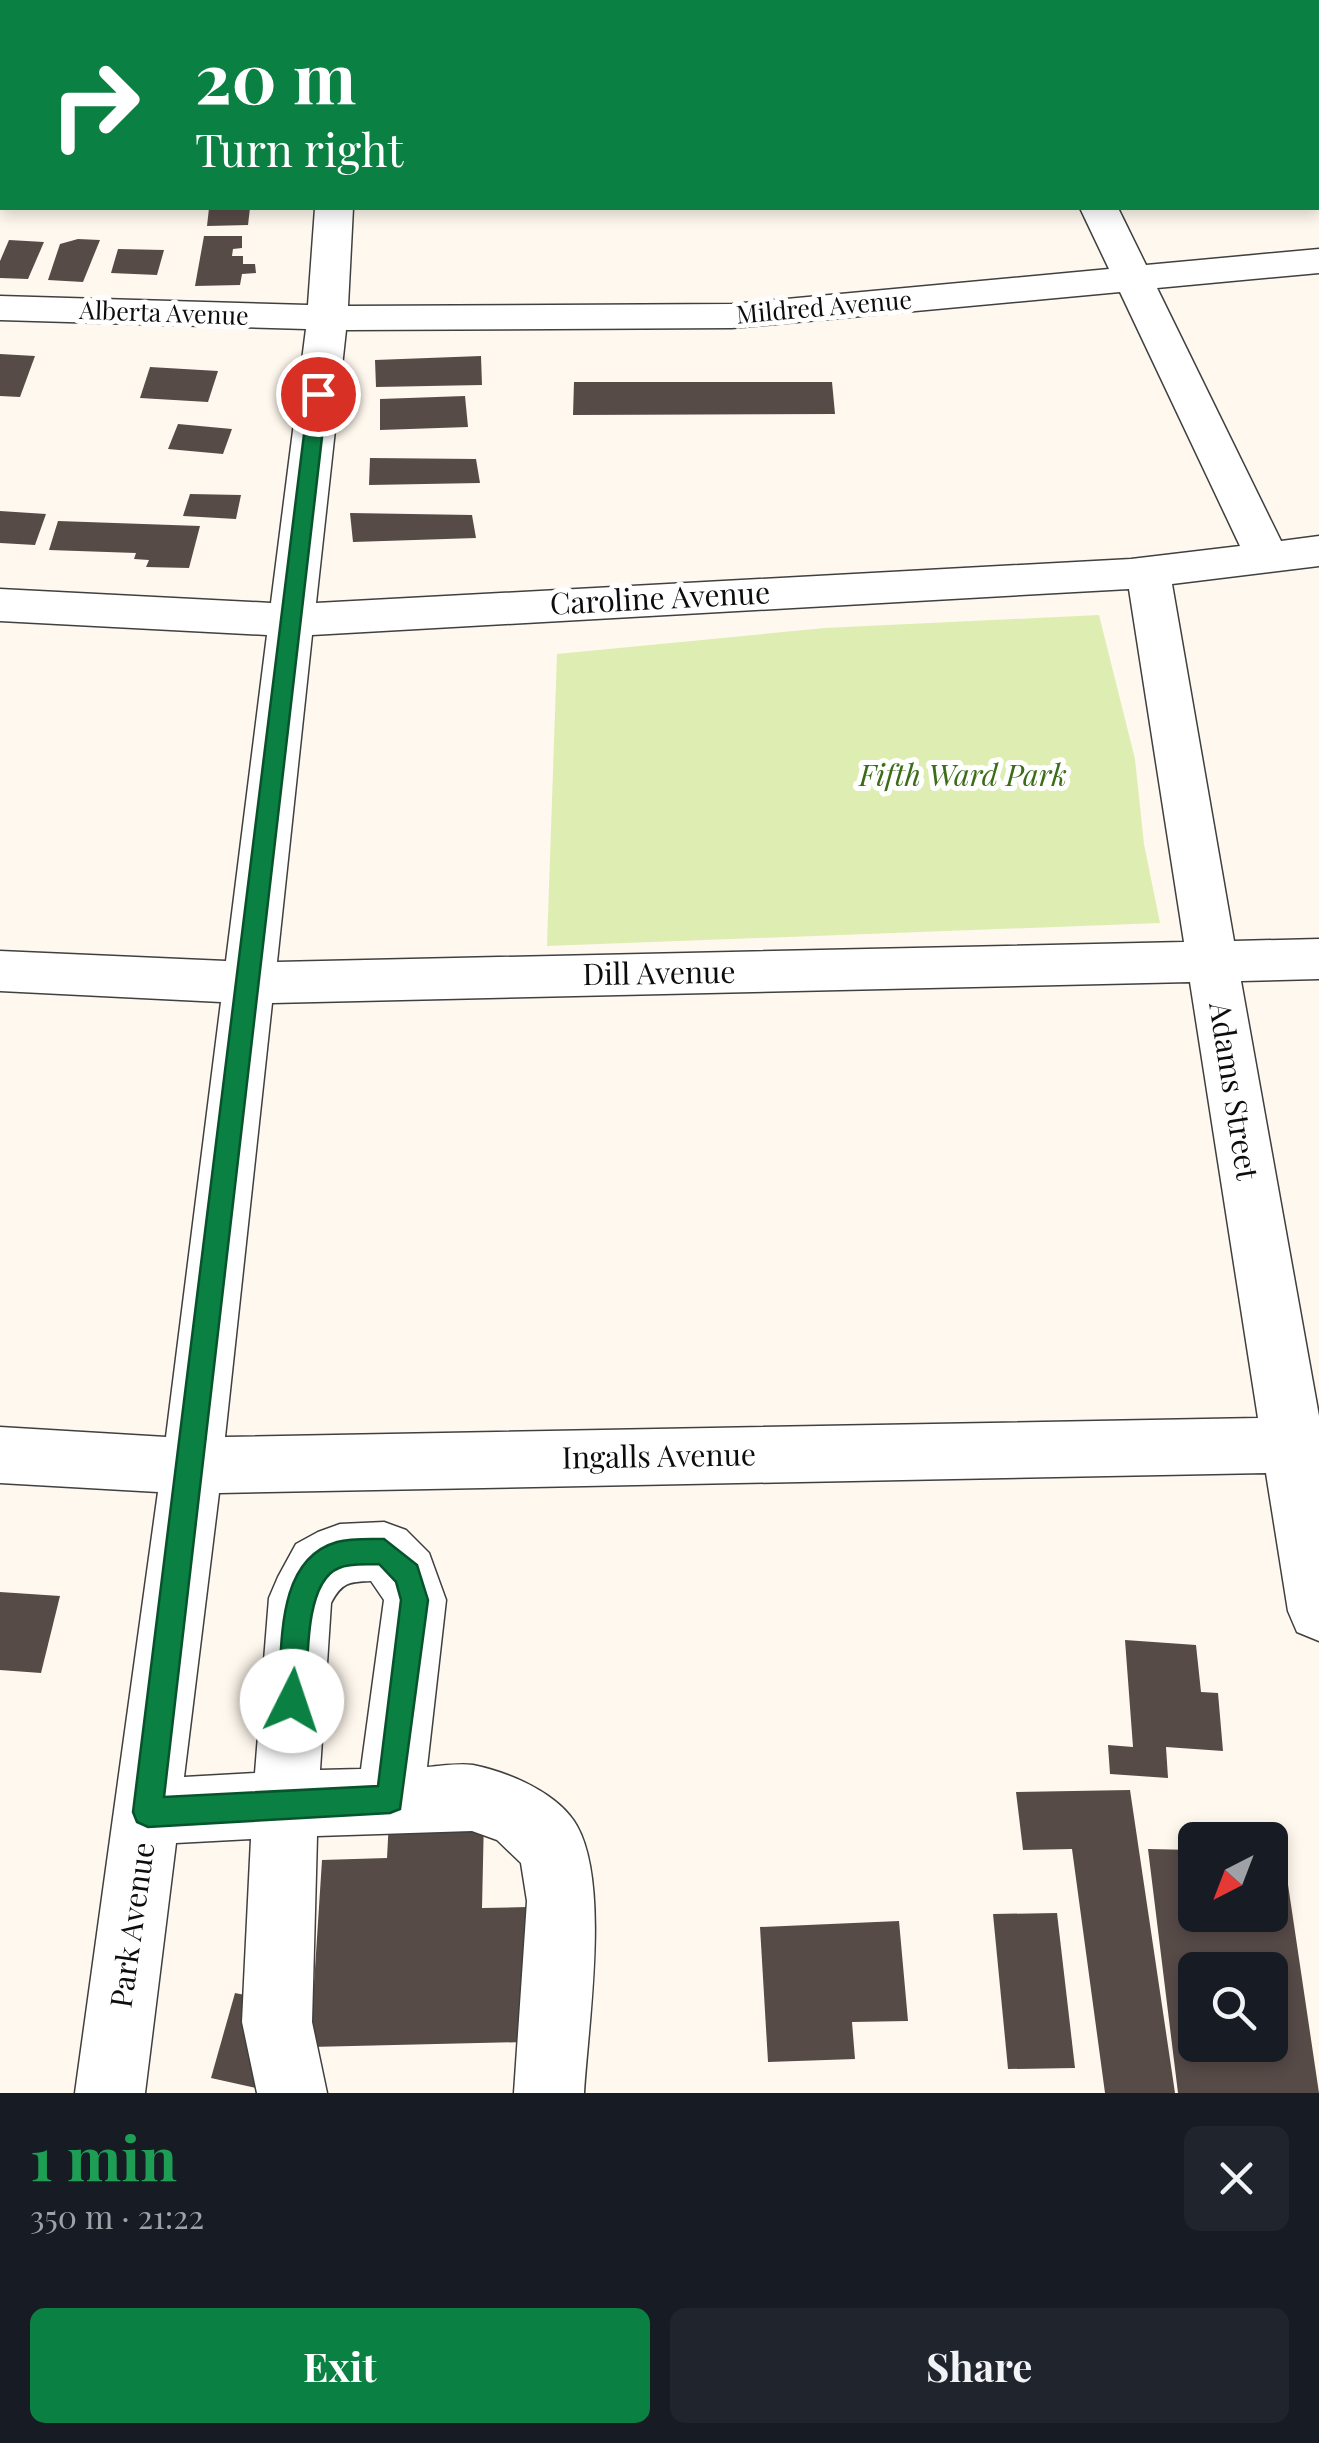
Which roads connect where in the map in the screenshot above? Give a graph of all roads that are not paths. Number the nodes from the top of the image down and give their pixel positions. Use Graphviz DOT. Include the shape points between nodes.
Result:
graph roads {
  1 [pos="334,210"];
  2 [pos="1100,210"];
  3 [pos="1319,260"];
  4 [pos="1135,278"];
  5 [pos="0,308"];
  6 [pos="327,318"];
  7 [pos="1319,550"];
  8 [pos="1268,557"];
  9 [pos="1148,572"];
  10 [pos="0,605"];
  11 [pos="292,620"];
  12 [pos="1319,959"];
  13 [pos="1212,961"];
  14 [pos="0,971"];
  15 [pos="249,983"];
  16 [pos="1305,1444"];
  17 [pos="0,1455"];
  18 [pos="192,1466"];
  19 [pos="1319,1611"];
  20 [pos="390,1799"];
  21 [pos="284,1804"];
  22 [pos="148,1812"];
  23 [pos="110,2093"];
  24 [pos="292,2093"];
  25 [pos="549,2093"];
  1 -- 6 [label="street, Park Avenue"];
  2 -- 4 [label="street"];
  3 -- 4 [label="street, Mildred Avenue"];
  4 -- 6 [label="street, Mildred Avenue" via="732,316"];
  4 -- 8 [label="street"];
  5 -- 6 [label="street, Alberta Avenue"];
  6 -- 11 [label="street, Park Avenue"];
  7 -- 8 [label="street, Caroline Avenue"];
  8 -- 9 [label="street, Caroline Avenue"];
  9 -- 11 [label="street, Caroline Avenue"];
  9 -- 13 [label="street, Adams Street"];
  10 -- 11 [label="street, Caroline Avenue"];
  11 -- 15 [label="street, Park Avenue"];
  12 -- 13 [label="street, Dill Avenue"];
  13 -- 15 [label="street, Dill Avenue"];
  13 -- 16 [label="street, Adams Street"];
  14 -- 15 [label="street, Dill Avenue"];
  15 -- 18 [label="street, Park Avenue"];
  16 -- 18 [label="street, Ingalls Avenue"];
  16 -- 19 [label="street, Adams Street"];
  17 -- 18 [label="street, Ingalls Avenue"];
  18 -- 22 [label="street, Park Avenue"];
  20 -- 21 [label="street"];
  20 -- 21 [label="street" via="415,1600 407,1574 384,1552 340,1553 318,1565 300,1598"];
  20 -- 25 [label="street" via="472,1798 518,1814 552,1846 561,1901"];
  21 -- 22 [label="street"];
  21 -- 24 [label="street" via="277,2022"];
  22 -- 23 [label="street, Park Avenue"];
}
